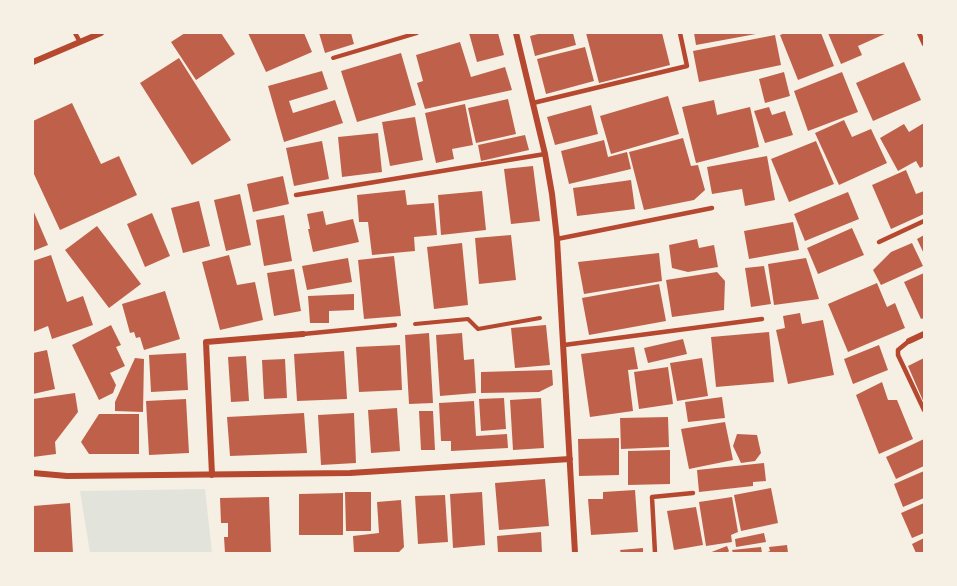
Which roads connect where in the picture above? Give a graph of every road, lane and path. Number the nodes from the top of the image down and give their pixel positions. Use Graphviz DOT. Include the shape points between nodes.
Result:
graph roads {
  1 [pos="75,33"];
  2 [pos="101,33"];
  3 [pos="417,33"];
  4 [pos="516,33"];
  5 [pos="680,33"];
  6 [pos="919,33"];
  7 [pos="80,42"];
  8 [pos="924,44"];
  9 [pos="333,58"];
  10 [pos="33,62"];
  11 [pos="533,103"];
  12 [pos="545,154"];
  13 [pos="296,195"];
  14 [pos="712,208"];
  15 [pos="924,221"];
  16 [pos="557,239"];
  17 [pos="879,242"];
  18 [pos="561,314"];
  19 [pos="762,319"];
  20 [pos="395,325"];
  21 [pos="303,334"];
  22 [pos="924,334"];
  23 [pos="909,341"];
  24 [pos="564,345"];
  25 [pos="924,410"];
  26 [pos="570,459"];
  27 [pos="33,473"];
  28 [pos="213,475"];
  29 [pos="693,493"];
  30 [pos="575,553"];
  31 [pos="655,553"];
  1 -- 7 [label="lane"];
  2 -- 7 [label="street"];
  3 -- 9 [label="path"];
  4 -- 11 [label="street"];
  5 -- 11 [label="lane" via="687,66"];
  6 -- 8 [label="lane"];
  7 -- 10 [label="street"];
  11 -- 12 [label="street"];
  12 -- 13 [label="lane"];
  12 -- 16 [label="street"];
  14 -- 16 [label="lane"];
  15 -- 17 [label="lane"];
  16 -- 18 [label="street"];
  18 -- 20 [label="path" via="478,329 468,319"];
  18 -- 24 [label="street"];
  19 -- 24 [label="lane"];
  20 -- 21 [label="lane"];
  21 -- 28 [label="street" via="206,342"];
  22 -- 23 [label="street"];
  23 -- 25 [label="lane" via="898,350 898,355"];
  24 -- 26 [label="street"];
  26 -- 28 [label="street" via="350,473"];
  26 -- 30 [label="street"];
  27 -- 28 [label="street"];
  29 -- 31 [label="lane" via="652,497"];
}
